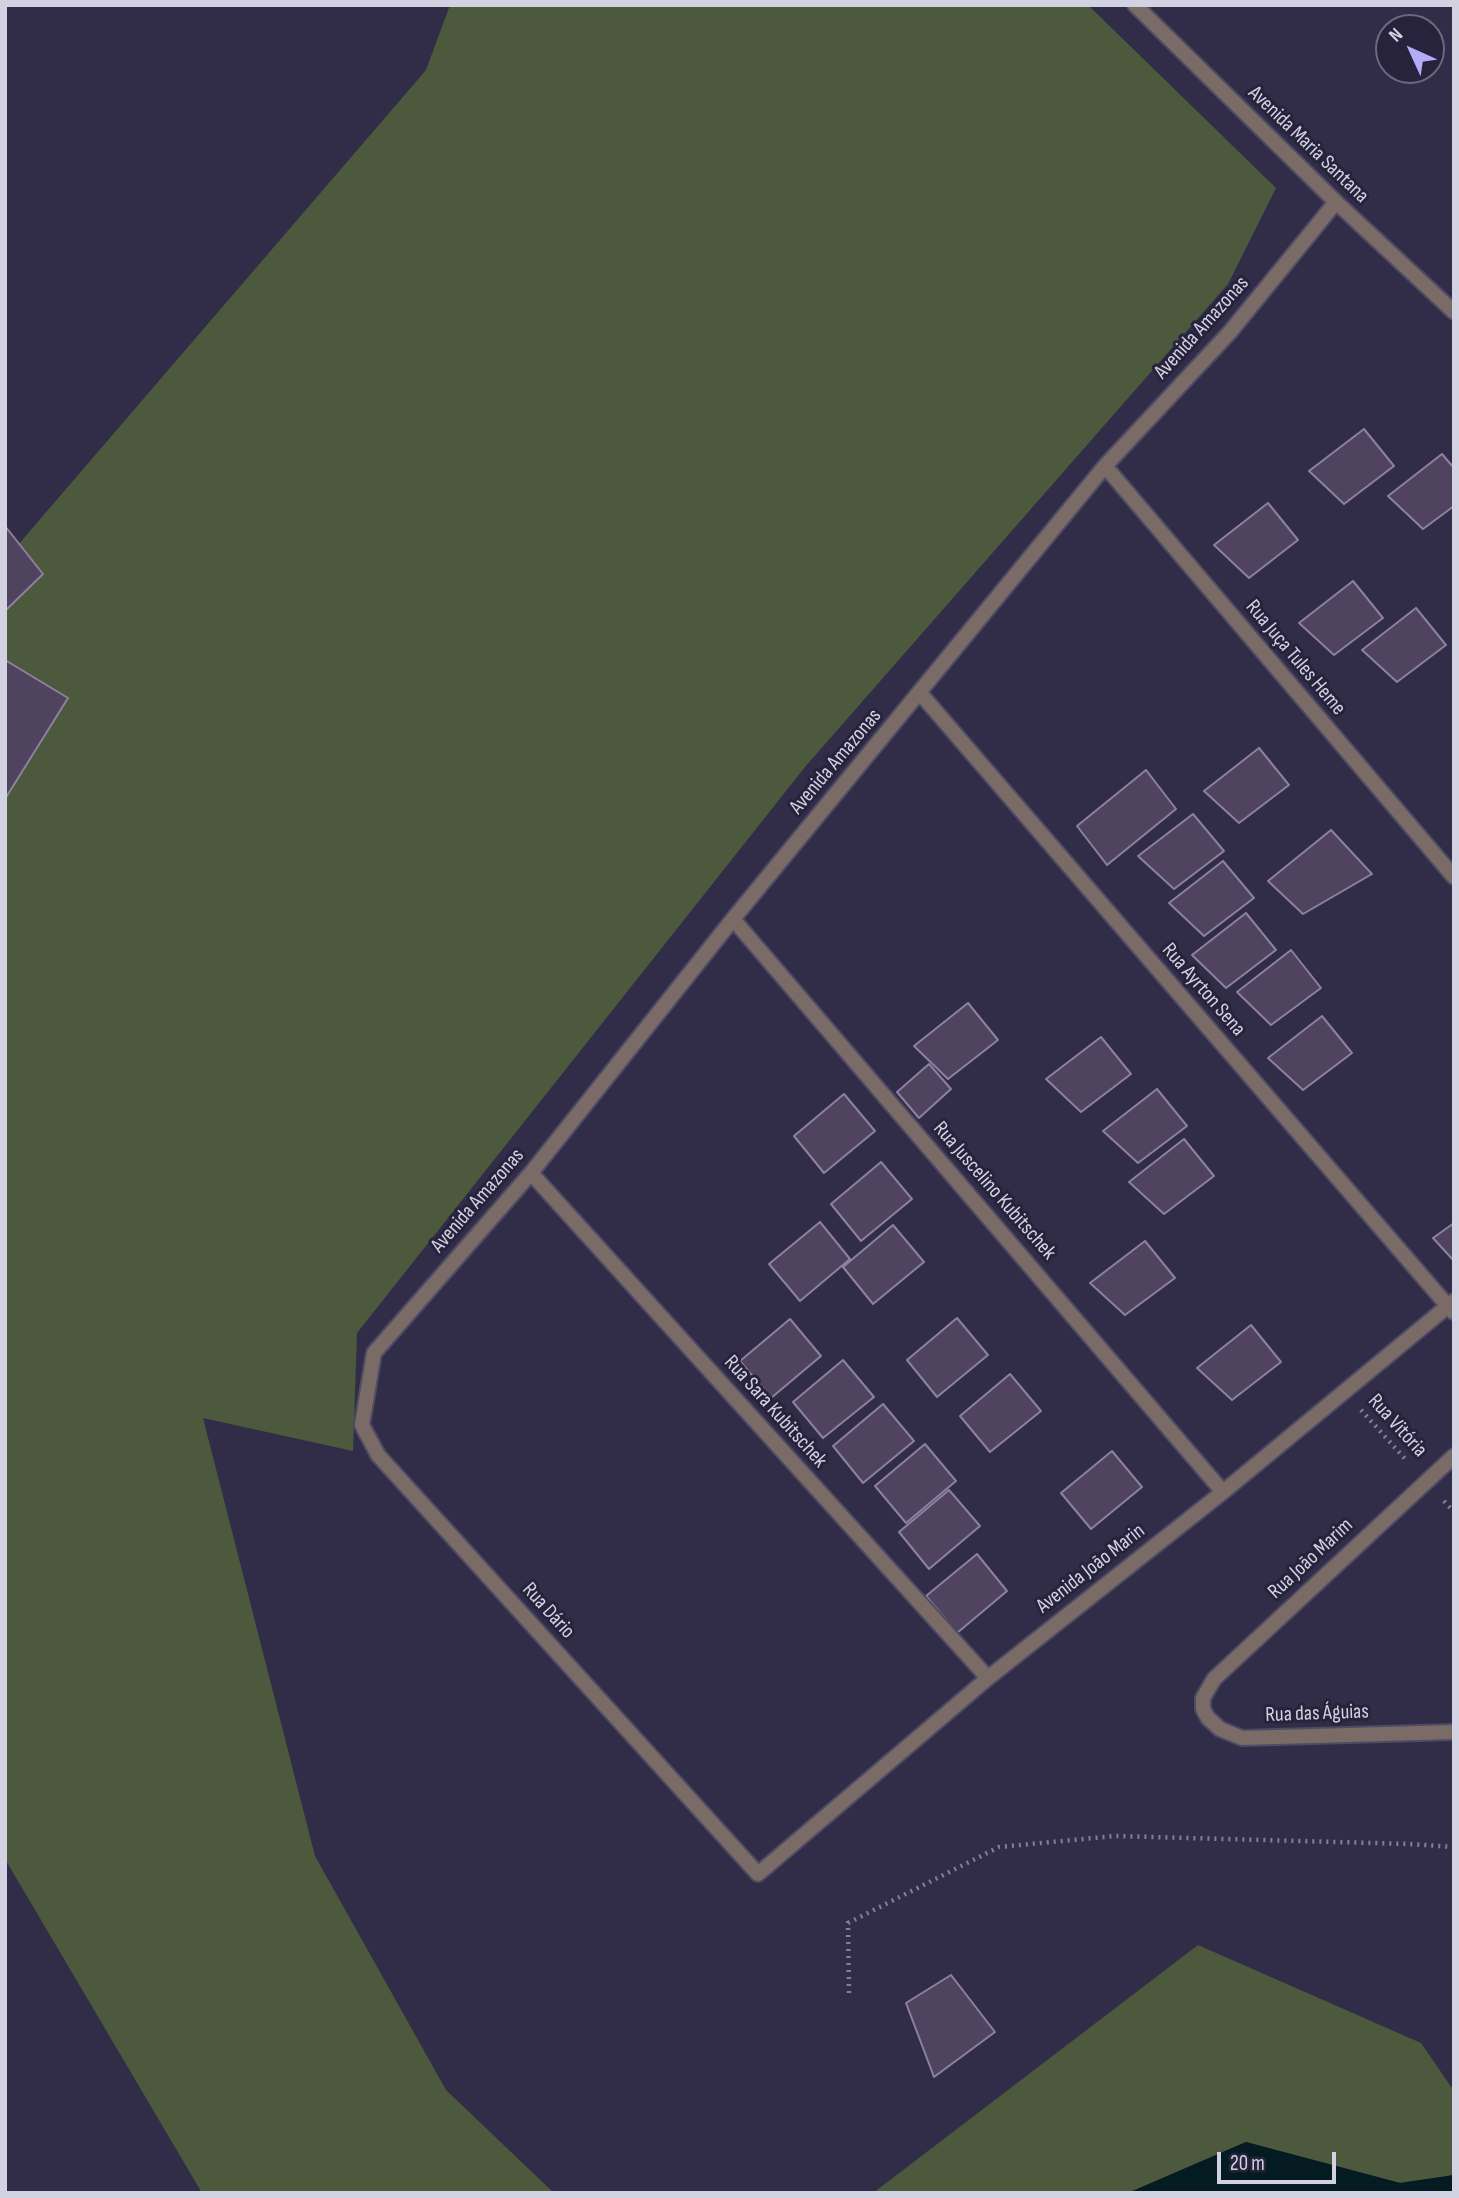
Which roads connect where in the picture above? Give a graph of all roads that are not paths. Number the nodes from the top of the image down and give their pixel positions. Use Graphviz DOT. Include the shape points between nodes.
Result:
graph roads {
  1 [pos="1135,5"];
  2 [pos="1336,202"];
  3 [pos="1454,312"];
  4 [pos="1105,466"];
  5 [pos="920,693"];
  6 [pos="1454,877"];
  7 [pos="733,919"];
  8 [pos="531,1173"];
  9 [pos="1452,1307"];
  10 [pos="374,1353"];
  11 [pos="1454,1456"];
  12 [pos="1223,1492"];
  13 [pos="988,1678"];
  14 [pos="1203,1698"];
  15 [pos="1454,1732"];
  16 [pos="758,1874"];
  1 -- 2 [label="street, Avenida Maria Santana"];
  2 -- 3 [label="street, Avenida Maria Santana"];
  2 -- 4 [label="street, Avenida Amazonas" via="1230,331"];
  4 -- 5 [label="street, Avenida Amazonas"];
  4 -- 6 [label="street, Rua Juça Tules Heme"];
  5 -- 7 [label="street, Avenida Amazonas"];
  5 -- 9 [label="street, Rua Ayrton Sena"];
  7 -- 8 [label="street, Avenida Amazonas"];
  7 -- 12 [label="street, Rua Juscelino Kubitschek"];
  8 -- 10 [label="street, Avenida Amazonas"];
  8 -- 13 [label="street, Rua Sara Kubitschek"];
  9 -- 12 [label="street, Avenida João Marin"];
  10 -- 16 [label="street, Rua Dário" via="362,1425 378,1455"];
  11 -- 14 [label="street, Rua João Marim" via="1214,1679"];
  12 -- 13 [label="street, Avenida João Marin"];
  13 -- 16 [label="street, Avenida João Marin"];
  14 -- 15 [label="street, Rua das Águias" via="1208,1718 1242,1738"];
}
